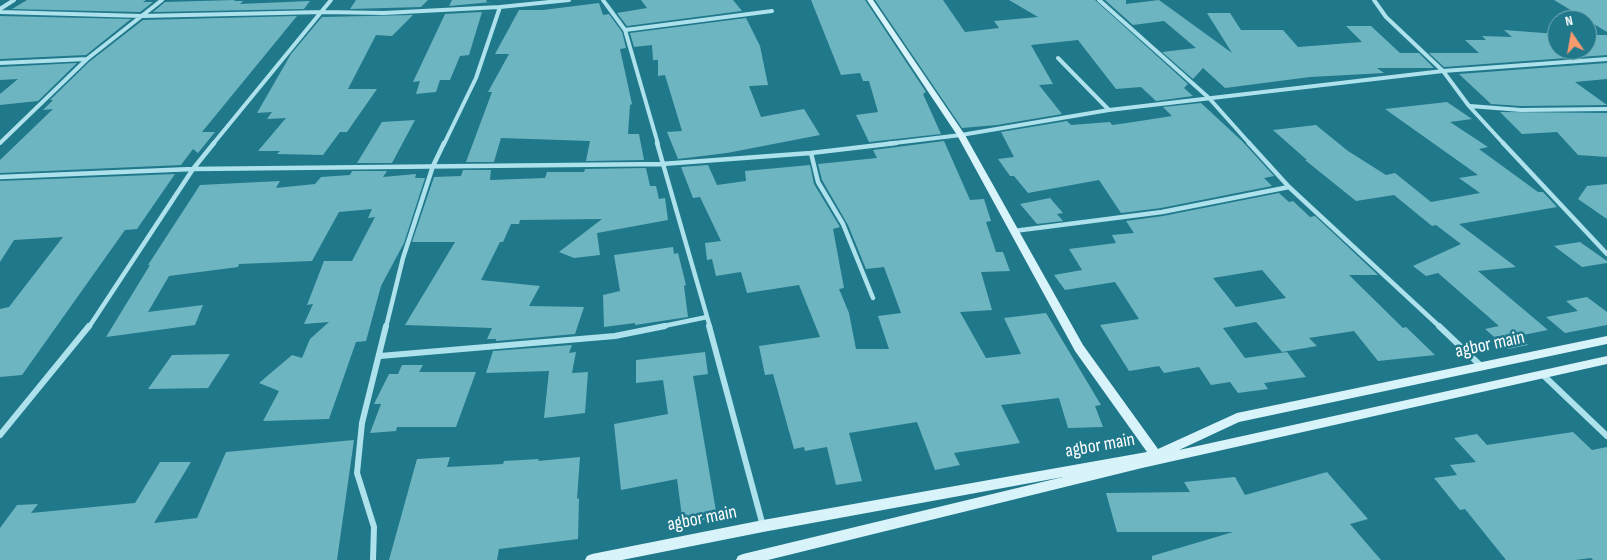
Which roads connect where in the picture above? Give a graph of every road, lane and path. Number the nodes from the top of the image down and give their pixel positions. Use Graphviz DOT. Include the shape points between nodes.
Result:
graph roads {
  1 [pos="14,0"];
  2 [pos="162,0"];
  3 [pos="331,0"];
  4 [pos="569,0"];
  5 [pos="603,0"];
  6 [pos="870,0"];
  7 [pos="1099,0"];
  8 [pos="1374,0"];
  9 [pos="500,7"];
  10 [pos="0,11"];
  11 [pos="772,11"];
  12 [pos="322,12"];
  13 [pos="142,16"];
  14 [pos="625,30"];
  15 [pos="1058,58"];
  16 [pos="88,59"];
  17 [pos="1607,60"];
  18 [pos="0,63"];
  19 [pos="1443,72"];
  20 [pos="1209,98"];
  21 [pos="1469,106"];
  22 [pos="1607,109"];
  23 [pos="1109,110"];
  24 [pos="961,135"];
  25 [pos="0,143"];
  26 [pos="812,153"];
  27 [pos="662,164"];
  28 [pos="433,166"];
  29 [pos="193,169"];
  30 [pos="0,177"];
  31 [pos="1289,187"];
  32 [pos="1013,231"];
  33 [pos="1607,254"];
  34 [pos="873,298"];
  35 [pos="707,317"];
  36 [pos="1607,340"];
  37 [pos="380,356"];
  38 [pos="1607,360"];
  39 [pos="1481,366"];
  40 [pos="1542,374"];
  41 [pos="0,435"];
  42 [pos="1607,436"];
  43 [pos="1156,455"];
  44 [pos="763,526"];
  45 [pos="781,555"];
  46 [pos="373,560"];
  47 [pos="592,560"];
  48 [pos="743,560"];
  1 -- 10 [label="street"];
  2 -- 13 [label="street"];
  3 -- 12 [label="street"];
  4 -- 9 [label="street"];
  5 -- 14 [label="street"];
  6 -- 24 [label="main road"];
  7 -- 20 [label="street"];
  8 -- 19 [label="street" via="1386,17"];
  9 -- 12 [label="street" via="384,13"];
  9 -- 28 [label="street" via="476,78"];
  10 -- 13 [label="street"];
  11 -- 14 [label="street"];
  12 -- 13 [label="street"];
  12 -- 29 [label="street"];
  13 -- 16 [label="street"];
  14 -- 27 [label="street"];
  15 -- 23 [label="street"];
  16 -- 18 [label="street"];
  16 -- 25 [label="street"];
  17 -- 19 [label="street"];
  19 -- 20 [label="street"];
  19 -- 21 [label="street"];
  20 -- 23 [label="street"];
  20 -- 31 [label="street"];
  21 -- 22 [label="street" via="1521,110"];
  21 -- 33 [label="street"];
  23 -- 24 [label="street"];
  24 -- 26 [label="street"];
  24 -- 32 [label="main road"];
  26 -- 27 [label="street"];
  26 -- 34 [label="street" via="818,182 843,224"];
  27 -- 28 [label="street"];
  27 -- 35 [label="street"];
  28 -- 29 [label="street"];
  28 -- 37 [label="street" via="403,258"];
  29 -- 30 [label="street"];
  29 -- 41 [label="street" via="86,330"];
  31 -- 32 [label="street" via="1162,212"];
  31 -- 39 [label="street"];
  32 -- 43 [label="main road" via="1078,348"];
  35 -- 37 [label="street" via="615,336"];
  35 -- 44 [label="street"];
  36 -- 39 [label="main road, agbor main"];
  37 -- 46 [label="street" via="362,423 357,473 374,527"];
  38 -- 40 [label="main road, agbor main"];
  39 -- 43 [label="main road, agbor main" via="1237,418"];
  40 -- 42 [label="street"];
  40 -- 45 [label="main road, agbor main" via="1142,463"];
  43 -- 44 [label="main road, agbor main"];
  44 -- 47 [label="main road, agbor main"];
  45 -- 48 [label="main road, agbor main"];
}
